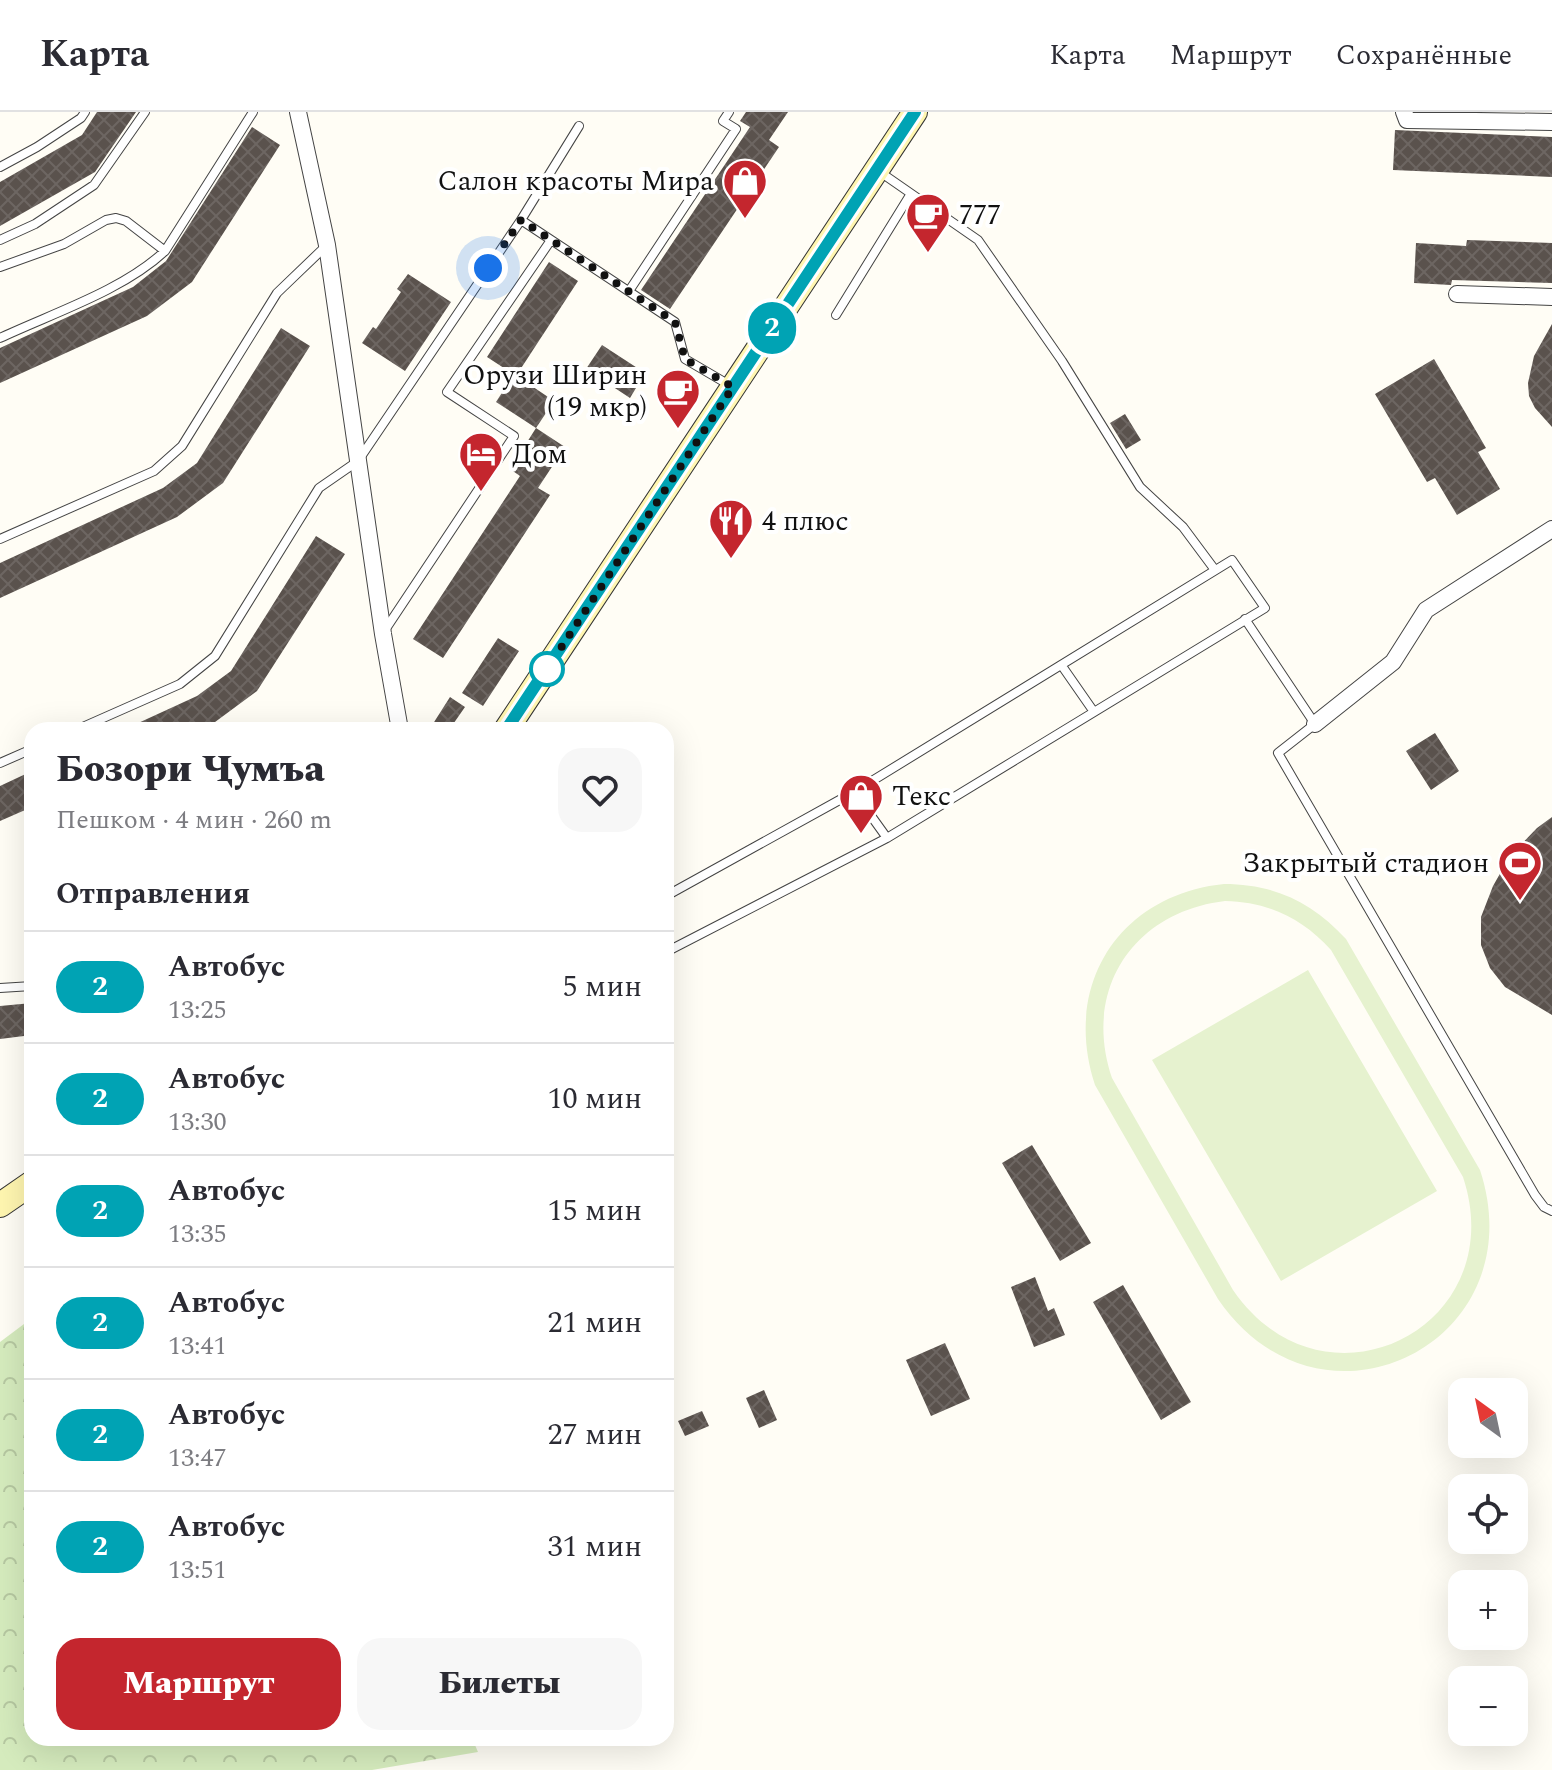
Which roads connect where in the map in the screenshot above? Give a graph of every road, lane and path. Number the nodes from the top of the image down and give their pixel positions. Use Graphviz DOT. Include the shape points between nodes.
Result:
graph roads {
  1 [pos="85,112"];
  2 [pos="145,112"];
  3 [pos="253,112"];
  4 [pos="298,112"];
  5 [pos="729,112"];
  6 [pos="915,112"];
  7 [pos="1406,116"];
  8 [pos="1552,122"];
  9 [pos="579,126"];
  10 [pos="0,167"];
  11 [pos="877,170"];
  12 [pos="910,195"];
  13 [pos="521,220"];
  14 [pos="0,240"];
  15 [pos="551,240"];
  16 [pos="327,245"];
  17 [pos="165,251"];
  18 [pos="0,267"];
  19 [pos="629,291"];
  20 [pos="1457,294"];
  21 [pos="1552,297"];
  22 [pos="836,315"];
  23 [pos="0,338"];
  24 [pos="733,387"];
  25 [pos="358,461"];
  26 [pos="1552,529"];
  27 [pos="0,539"];
  28 [pos="1215,570"];
  29 [pos="1245,619"];
  30 [pos="383,634"];
  31 [pos="1062,666"];
  32 [pos="1094,712"];
  33 [pos="94,722"];
  34 [pos="399,722"];
  35 [pos="511,722"];
  36 [pos="1315,724"];
  37 [pos="24,752"];
  38 [pos="0,763"];
  39 [pos="854,792"];
  40 [pos="887,838"];
  41 [pos="674,892"];
  42 [pos="674,948"];
  43 [pos="24,986"];
  44 [pos="0,988"];
  45 [pos="24,1188"];
  46 [pos="0,1205"];
  47 [pos="1552,1211"];
  1 -- 10 [label="lane"];
  2 -- 14 [label="lane" via="94,185"];
  3 -- 17 [label="lane"];
  4 -- 16 [label="street"];
  5 -- 19 [label="lane" via="723,121 736,129"];
  6 -- 11 [label="main road"];
  7 -- 8 [label="street"];
  9 -- 13 [label="lane"];
  11 -- 12 [label="lane"];
  11 -- 24 [label="main road"];
  12 -- 22 [label="lane"];
  12 -- 28 [label="lane" via="978,240 1140,487 1183,527"];
  13 -- 15 [label="lane"];
  13 -- 25 [label="lane"];
  15 -- 19 [label="lane"];
  15 -- 30 [label="lane" via="447,392 514,436"];
  16 -- 25 [label="street"];
  16 -- 27 [label="lane" via="277,293 182,446 154,471"];
  17 -- 18 [label="lane" via="116,218"];
  17 -- 23 [label="lane" via="124,281"];
  19 -- 24 [label="lane" via="675,322 685,359"];
  20 -- 21 [label="street"];
  24 -- 35 [label="main road"];
  25 -- 30 [label="street"];
  25 -- 33 [label="lane" via="319,488 215,656 180,684"];
  26 -- 36 [label="street" via="1426,610 1393,662"];
  28 -- 29 [label="lane" via="1232,560 1265,608"];
  28 -- 31 [label="lane"];
  29 -- 32 [label="lane"];
  29 -- 36 [label="lane"];
  30 -- 34 [label="street"];
  31 -- 32 [label="lane"];
  31 -- 39 [label="lane"];
  32 -- 40 [label="lane"];
  36 -- 47 [label="lane" via="1278,753 1535,1195"];
  37 -- 38 [label="lane"];
  39 -- 40 [label="lane"];
  39 -- 41 [label="lane"];
  40 -- 42 [label="lane"];
  43 -- 44 [label="lane"];
  45 -- 46 [label="main road"];
}
